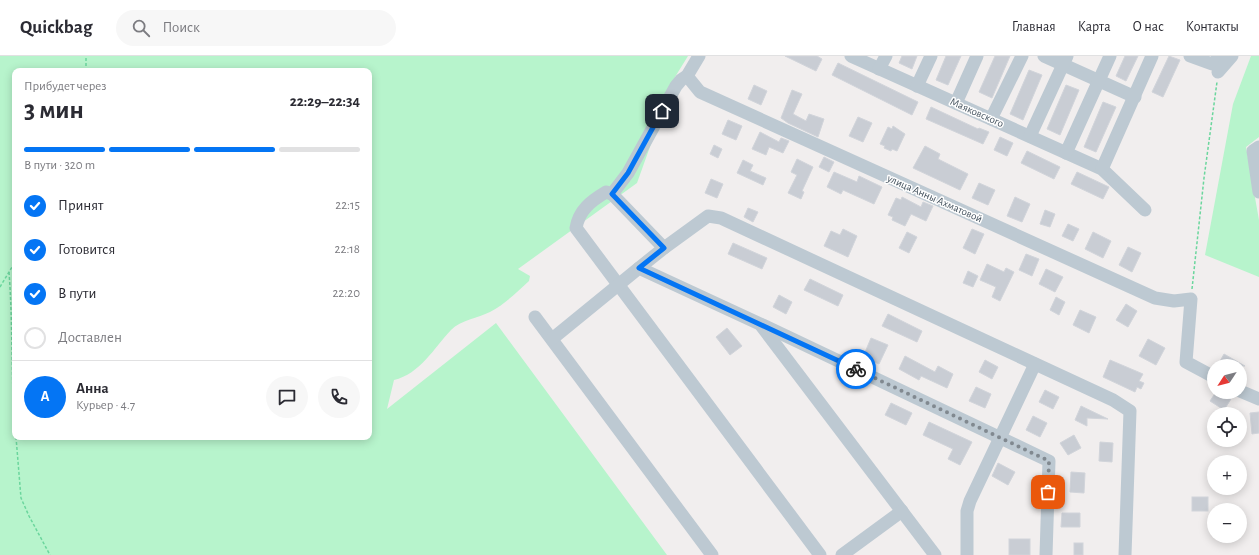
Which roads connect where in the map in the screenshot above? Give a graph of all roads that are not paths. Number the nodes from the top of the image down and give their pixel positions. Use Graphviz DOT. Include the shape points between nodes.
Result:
graph roads {
  1 [pos="699,56"];
  2 [pos="851,56"];
  3 [pos="886,56"];
  4 [pos="931,56"];
  5 [pos="978,56"];
  6 [pos="1022,56"];
  7 [pos="1044,56"];
  8 [pos="1110,56"];
  9 [pos="1152,56"];
  10 [pos="1190,56"];
  11 [pos="1232,56"];
  12 [pos="1065,60"];
  13 [pos="1217,64"];
  14 [pos="879,69"];
  15 [pos="687,76"];
  16 [pos="1099,82"];
  17 [pos="917,86"];
  18 [pos="1135,97"];
  19 [pos="956,103"];
  20 [pos="991,119"];
  21 [pos="1030,136"];
  22 [pos="1256,149"];
  23 [pos="1066,153"];
  24 [pos="1102,169"];
  25 [pos="1259,192"];
  26 [pos="612,194"];
  27 [pos="1145,210"];
  28 [pos="664,248"];
  29 [pos="639,268"];
  30 [pos="618,286"];
  31 [pos="535,317"];
  32 [pos="760,324"];
  33 [pos="552,339"];
  34 [pos="1035,364"];
  35 [pos="1207,373"];
  36 [pos="1247,394"];
  37 [pos="1259,399"];
  38 [pos="999,438"];
  39 [pos="902,511"];
  40 [pos="712,555"];
  41 [pos="820,555"];
  42 [pos="842,555"];
  43 [pos="935,555"];
  44 [pos="967,555"];
  45 [pos="1046,555"];
  46 [pos="1125,555"];
  1 -- 15 [label="street"];
  2 -- 14 [label="street, Маяковского"];
  3 -- 14 [label="street"];
  4 -- 17 [label="street"];
  5 -- 19 [label="street"];
  6 -- 20 [label="street"];
  7 -- 12 [label="street"];
  8 -- 16 [label="street"];
  9 -- 18 [label="street"];
  10 -- 13 [label="street"];
  11 -- 13 [label="street"];
  12 -- 16 [label="street"];
  12 -- 21 [label="street"];
  14 -- 17 [label="street, Маяковского"];
  15 -- 26 [label="street" via="676,86 628,173"];
  15 -- 35 [label="street, улица Анны Ахматовой" via="700,92 1155,298 1174,301 1191,299 1186,362"];
  16 -- 18 [label="street"];
  16 -- 23 [label="street"];
  17 -- 19 [label="street, Маяковского"];
  18 -- 24 [label="street"];
  19 -- 20 [label="street, Маяковского"];
  20 -- 21 [label="street, Маяковского"];
  21 -- 23 [label="street, Маяковского"];
  22 -- 25 [label="street"];
  23 -- 24 [label="street, Маяковского"];
  24 -- 27 [label="street, Маяковского"];
  26 -- 28 [label="street"];
  26 -- 30 [label="street" via="606,192 585,207 577,219 576,228"];
  28 -- 29 [label="street"];
  28 -- 34 [label="street" via="708,216 721,218"];
  29 -- 30 [label="street"];
  29 -- 32 [label="street"];
  30 -- 33 [label="street"];
  30 -- 41 [label="street"];
  31 -- 33 [label="street"];
  32 -- 38 [label="street"];
  32 -- 39 [label="street"];
  33 -- 40 [label="street"];
  34 -- 38 [label="street"];
  34 -- 46 [label="street" via="1130,411"];
  36 -- 37 [label="street"];
  38 -- 44 [label="street" via="967,511"];
  38 -- 45 [label="street" via="1049,461"];
  39 -- 42 [label="street"];
  39 -- 43 [label="street"];
}
